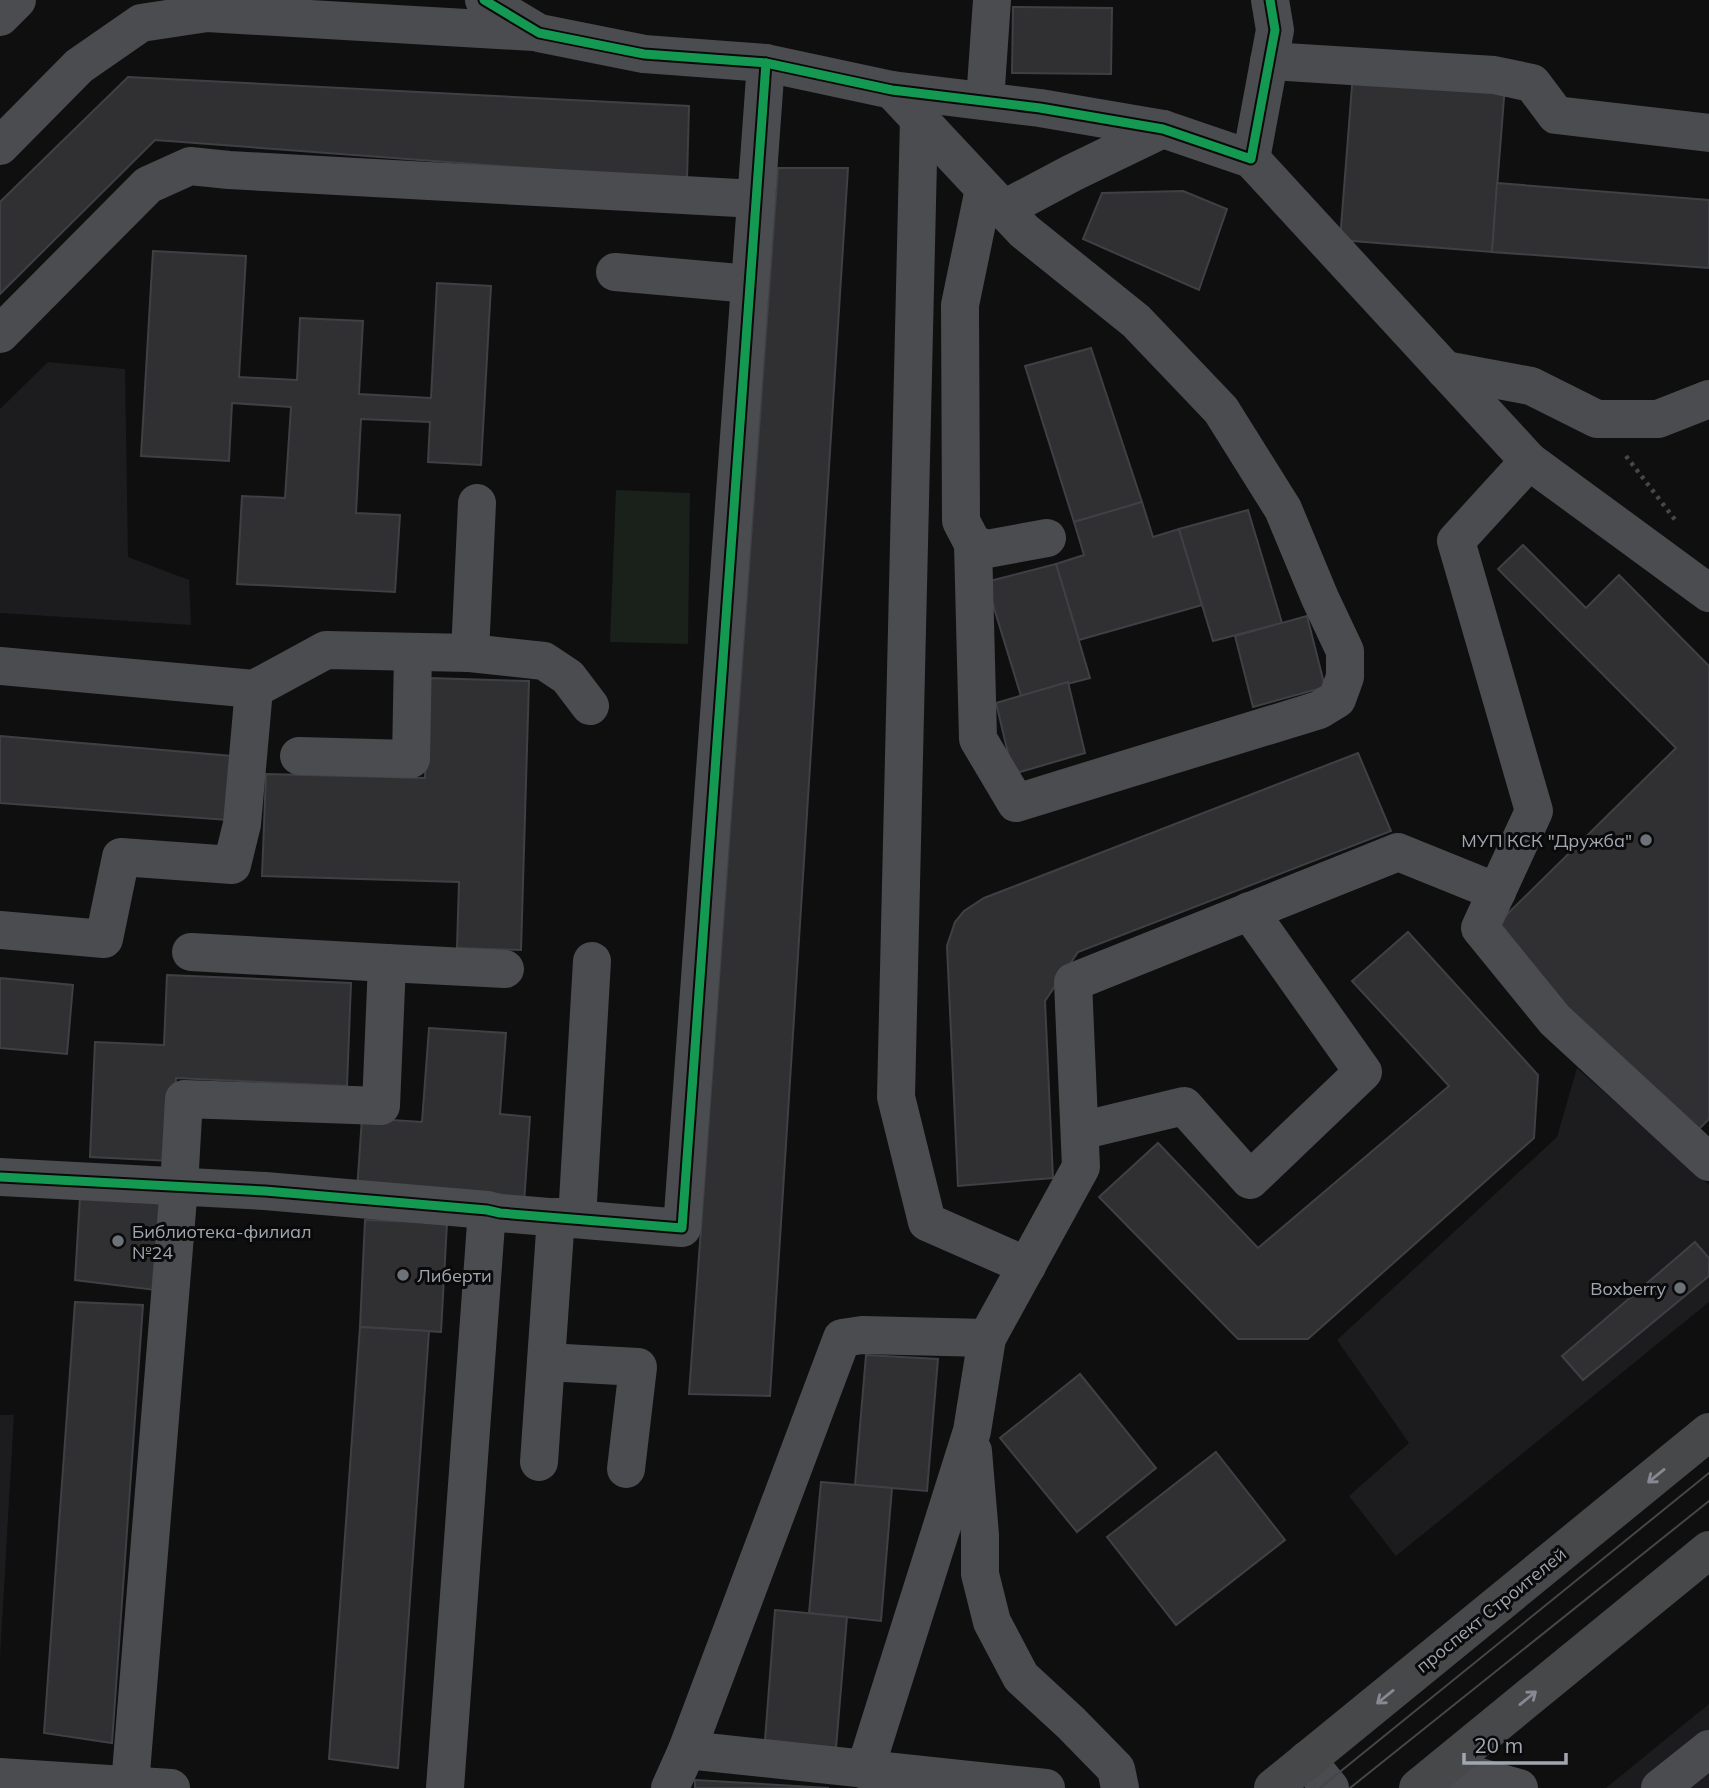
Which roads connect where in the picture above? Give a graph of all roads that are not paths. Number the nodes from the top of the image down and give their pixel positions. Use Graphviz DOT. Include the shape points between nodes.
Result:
graph roads {
  1 [pos="17,0"];
  2 [pos="484,0"];
  3 [pos="992,0"];
  4 [pos="1270,0"];
  5 [pos="0,17"];
  6 [pos="539,33"];
  7 [pos="1269,61"];
  8 [pos="766,63"];
  9 [pos="892,90"];
  10 [pos="985,101"];
  11 [pos="919,118"];
  12 [pos="1163,129"];
  13 [pos="1709,133"];
  14 [pos="0,146"];
  15 [pos="1251,159"];
  16 [pos="756,199"];
  17 [pos="994,199"];
  18 [pos="615,272"];
  19 [pos="750,284"];
  20 [pos="0,334"];
  21 [pos="1445,370"];
  22 [pos="1709,399"];
  23 [pos="1529,461"];
  24 [pos="477,503"];
  25 [pos="1047,538"];
  26 [pos="973,544"];
  27 [pos="1709,593"];
  28 [pos="413,652"];
  29 [pos="470,653"];
  30 [pos="0,666"];
  31 [pos="254,689"];
  32 [pos="590,706"];
  33 [pos="299,756"];
  34 [pos="1497,892"];
  35 [pos="1249,911"];
  36 [pos="0,930"];
  37 [pos="191,952"];
  38 [pos="592,961"];
  39 [pos="387,963"];
  40 [pos="505,969"];
  41 [pos="1080,1131"];
  42 [pos="1709,1162"];
  43 [pos="0,1177"];
  44 [pos="179,1186"];
  45 [pos="487,1210"];
  46 [pos="567,1218"];
  47 [pos="1027,1266"];
  48 [pos="987,1338"];
  49 [pos="546,1362"];
  50 [pos="972,1431"];
  51 [pos="1709,1432"];
  52 [pos="539,1462"];
  53 [pos="626,1469"];
  54 [pos="1709,1550"];
  55 [pos="1709,1749"];
  56 [pos="687,1751"];
  57 [pos="865,1770"];
  58 [pos="1319,1774"];
  59 [pos="0,1777"];
  60 [pos="1431,1777"];
  61 [pos="1667,1785"];
  62 [pos="130,1786"];
  63 [pos="171,1788"];
  64 [pos="445,1788"];
  65 [pos="670,1788"];
  66 [pos="1046,1788"];
  67 [pos="1120,1788"];
  68 [pos="1273,1788"];
  69 [pos="1519,1788"];
  1 -- 5 [label="street"];
  2 -- 6 [label="street"];
  3 -- 10 [label="street"];
  4 -- 7 [label="street" via="1275,30"];
  6 -- 8 [label="street" via="644,54"];
  6 -- 14 [label="street" via="207,13 141,23 79,66"];
  7 -- 13 [label="street" via="1494,75 1532,83 1556,115"];
  7 -- 15 [label="street"];
  8 -- 9 [label="street"];
  8 -- 16 [label="street"];
  9 -- 10 [label="street"];
  9 -- 11 [label="street"];
  10 -- 12 [label="street"];
  11 -- 17 [label="street"];
  11 -- 47 [label="street" via="896,1097 927,1222"];
  12 -- 15 [label="street"];
  12 -- 17 [label="street" via="1072,173"];
  15 -- 21 [label="street"];
  16 -- 19 [label="street"];
  16 -- 20 [label="street" via="190,166 148,185"];
  17 -- 26 [label="street" via="960,304 961,521"];
  17 -- 26 [label="street" via="1024,231 1136,321 1221,410 1283,509 1345,651 1345,677 1337,699 1319,709 1016,803 978,739"];
  18 -- 19 [label="street"];
  19 -- 46 [label="street" via="682,1228"];
  21 -- 22 [label="street" via="1531,386 1597,419 1658,419"];
  21 -- 23 [label="street"];
  23 -- 27 [label="street"];
  23 -- 34 [label="street" via="1456,541 1534,811"];
  24 -- 29 [label="street"];
  25 -- 26 [label="street" via="987,549"];
  28 -- 29 [label="street"];
  28 -- 31 [label="street" via="326,650"];
  28 -- 33 [label="street" via="411,759"];
  29 -- 32 [label="street" via="544,661 568,677"];
  30 -- 31 [label="street"];
  31 -- 36 [label="street" via="242,824 232,864 121,857 104,939"];
  34 -- 35 [label="street" via="1398,852"];
  34 -- 42 [label="street" via="1480,928 1555,1020"];
  35 -- 41 [label="street" via="1073,982"];
  35 -- 41 [label="street" via="1363,1072 1250,1180 1184,1106"];
  37 -- 39 [label="street"];
  38 -- 46 [label="street"];
  39 -- 40 [label="street"];
  39 -- 44 [label="street" via="381,1106 184,1099"];
  41 -- 47 [label="street" via="1082,1167"];
  43 -- 44 [label="street"];
  44 -- 45 [label="street"];
  44 -- 62 [label="street"];
  45 -- 46 [label="street"];
  45 -- 64 [label="street"];
  46 -- 49 [label="street"];
  47 -- 48 [label="street"];
  48 -- 50 [label="street"];
  48 -- 56 [label="street" via="842,1338"];
  49 -- 52 [label="street"];
  49 -- 53 [label="street" via="638,1367"];
  50 -- 57 [label="street"];
  50 -- 67 [label="street" via="981,1574 992,1622 1021,1677 1116,1769"];
  51 -- 58 [label="main road, проспект Строителей, one-way"];
  60 -- 54 [label="main road, one-way"];
  55 -- 61 [label="street"];
  56 -- 57 [label="street"];
  56 -- 65 [label="street"];
  57 -- 66 [label="street"];
  58 -- 68 [label="main road, проспект Строителей"];
  59 -- 62 [label="street"];
  60 -- 69 [label="street"];
  62 -- 63 [label="street"];
}
